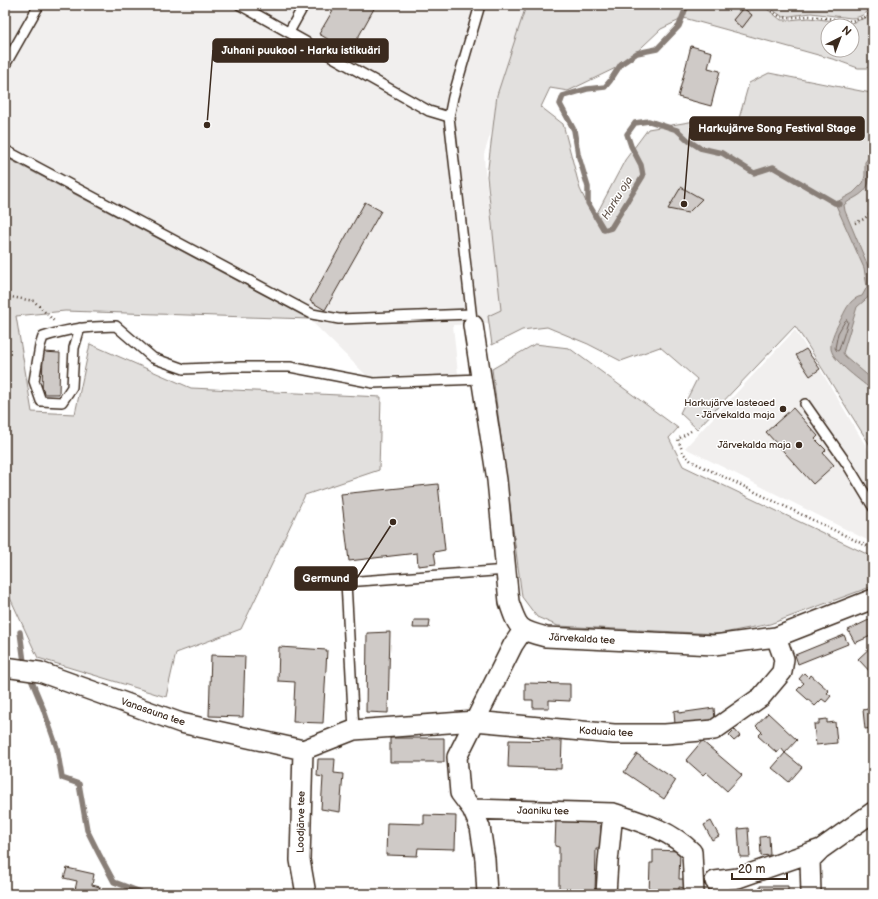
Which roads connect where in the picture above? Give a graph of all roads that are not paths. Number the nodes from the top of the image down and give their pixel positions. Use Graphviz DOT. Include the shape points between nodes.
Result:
graph roads {
  1 [pos="39,5"];
  2 [pos="240,5"];
  3 [pos="304,5"];
  4 [pos="480,5"];
  5 [pos="289,32"];
  6 [pos="5,65"];
  7 [pos="449,117"];
  8 [pos="5,150"];
  9 [pos="472,320"];
  10 [pos="80,328"];
  11 [pos="481,379"];
  12 [pos="805,404"];
  13 [pos="873,507"];
  14 [pos="506,570"];
  15 [pos="873,599"];
  16 [pos="523,630"];
  17 [pos="776,637"];
  18 [pos="5,667"];
  19 [pos="475,721"];
  20 [pos="354,730"];
  21 [pos="302,750"];
  22 [pos="472,809"];
  23 [pos="613,812"];
  24 [pos="873,812"];
  25 [pos="821,849"];
  26 [pos="715,881"];
  27 [pos="306,894"];
  28 [pos="487,894"];
  29 [pos="606,894"];
  30 [pos="694,894"];
  31 [pos="811,894"];
  1 -- 6 [label="lane"];
  2 -- 5 [label="lane"];
  3 -- 5 [label="lane"];
  4 -- 7 [label="lane"];
  5 -- 7 [label="lane" via="429,111"];
  7 -- 9 [label="lane"];
  8 -- 9 [label="lane" via="312,314 339,319"];
  9 -- 11 [label="street"];
  10 -- 10 [label="lane" via="74,348 72,387 62,402 41,401 34,381 43,337 63,330"];
  10 -- 11 [label="lane" via="116,326 153,358 184,369 290,367 373,383"];
  11 -- 14 [label="street" via="497,480"];
  12 -- 13 [label="lane"];
  14 -- 16 [label="street" via="509,602 514,618"];
  14 -- 20 [label="lane" via="346,582"];
  15 -- 17 [label="street, Järvekalda tee"];
  16 -- 17 [label="street, Järvekalda tee" via="546,637 714,645"];
  16 -- 19 [label="street"];
  17 -- 19 [label="street, Koduaia tee" via="784,658 782,672 761,697 714,730 665,734 614,734"];
  18 -- 21 [label="street, Vanasauna tee" via="40,672 182,723"];
  19 -- 20 [label="street"];
  19 -- 22 [label="street" via="457,757 460,793"];
  20 -- 21 [label="street"];
  21 -- 27 [label="street, Loodjärve tee" via="300,860"];
  22 -- 23 [label="street, Jaaniku tee"];
  22 -- 28 [label="street" via="480,827"];
  23 -- 29 [label="street"];
  23 -- 30 [label="street, Jaaniku tee" via="655,827 683,843 692,852"];
  24 -- 25 [label="street"];
  25 -- 26 [label="street" via="738,878"];
  25 -- 31 [label="street" via="810,860"];
}
